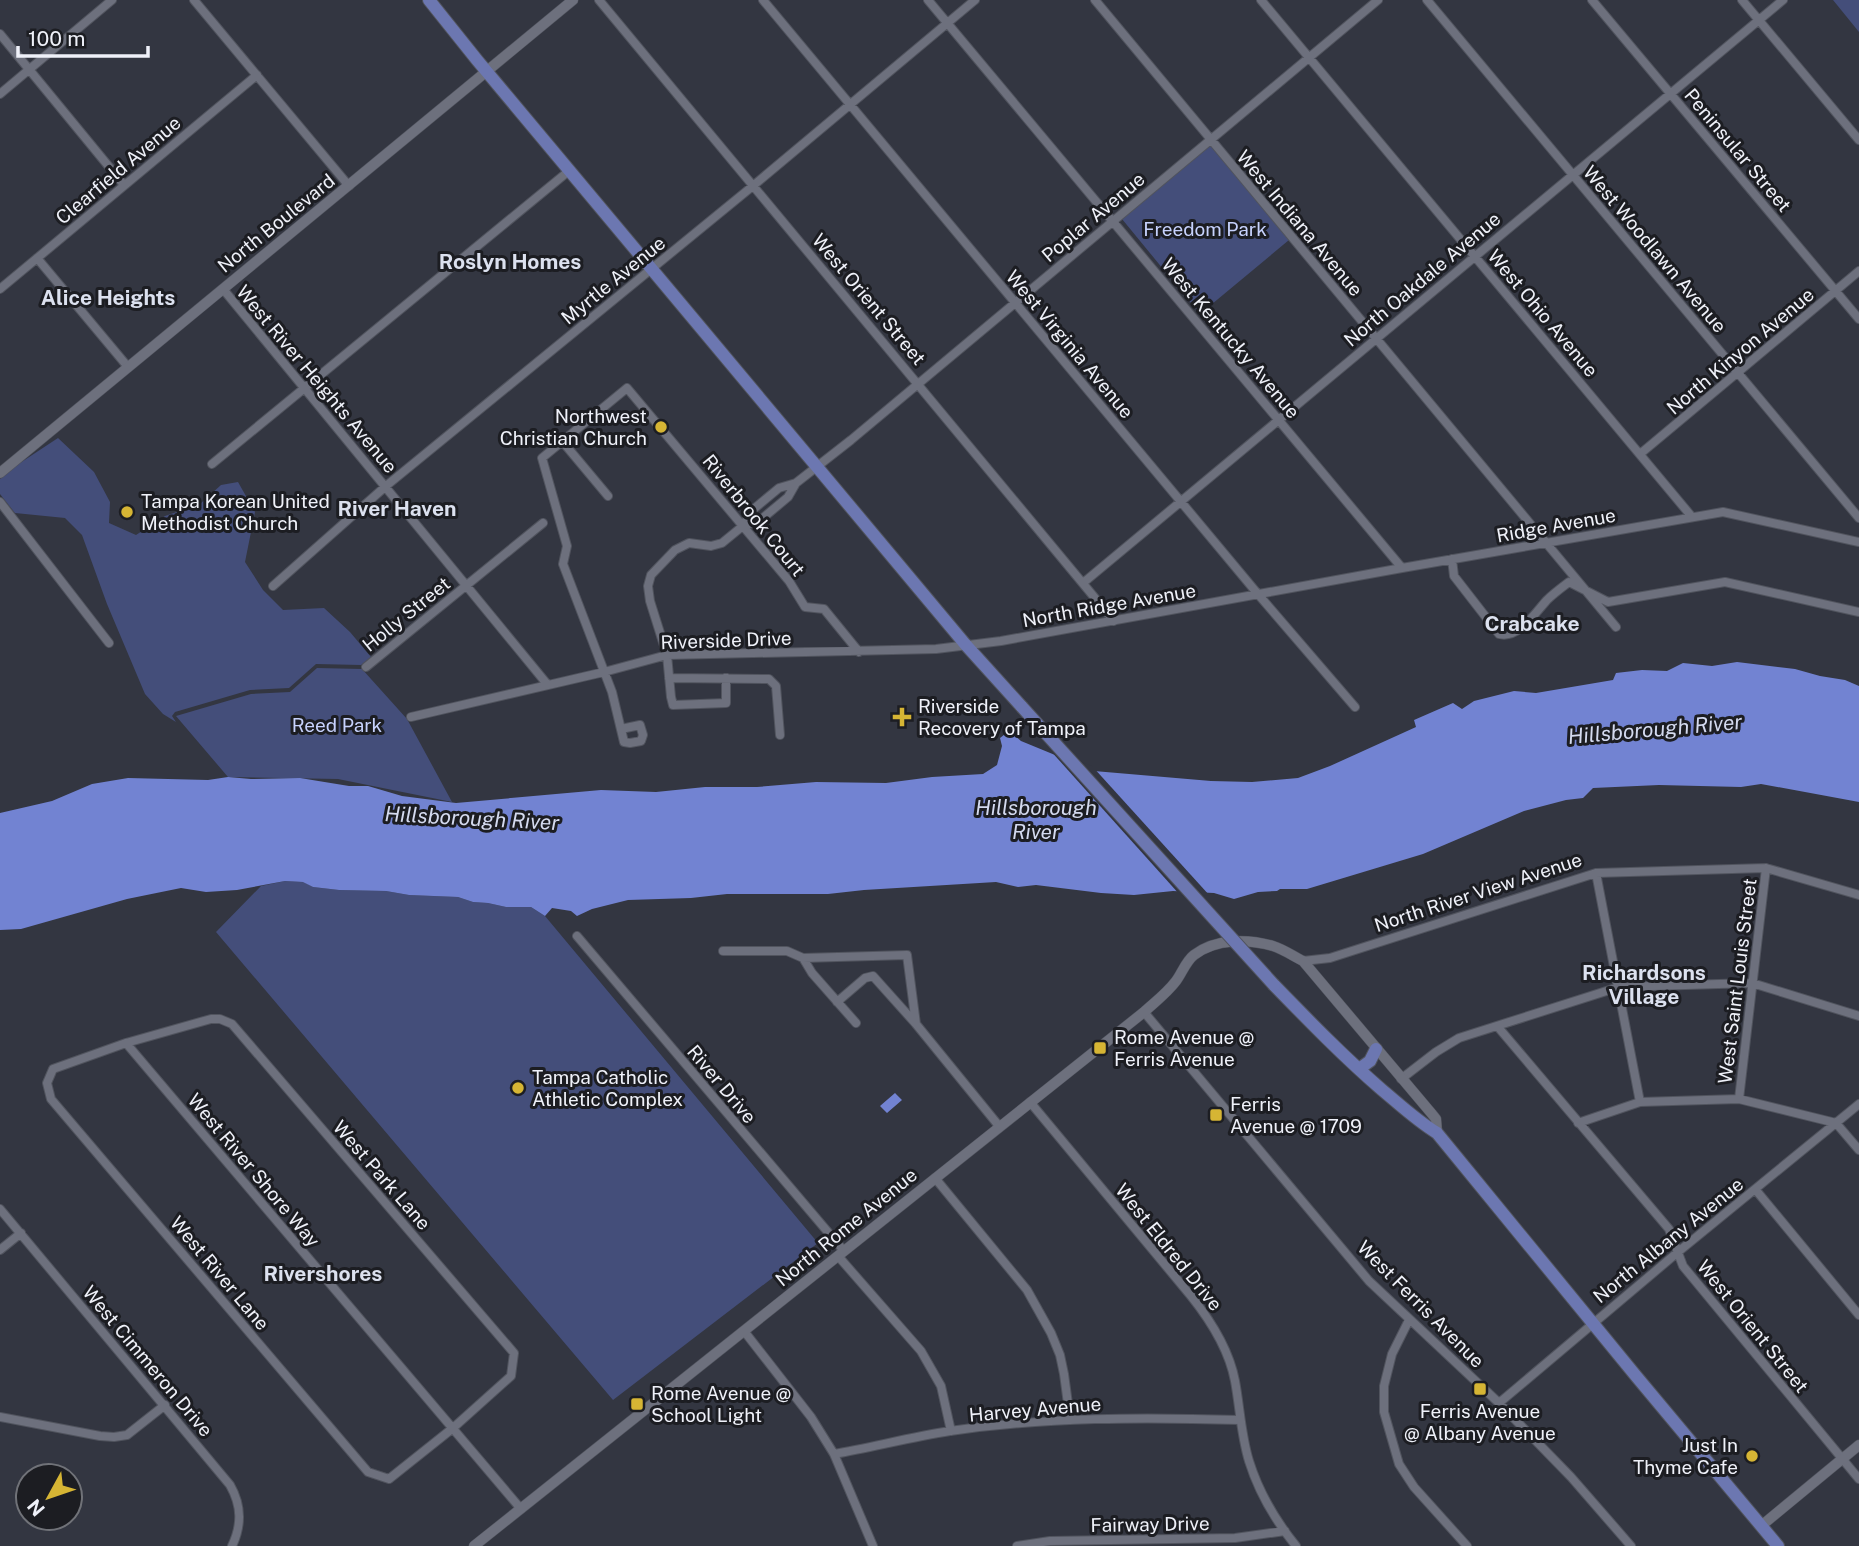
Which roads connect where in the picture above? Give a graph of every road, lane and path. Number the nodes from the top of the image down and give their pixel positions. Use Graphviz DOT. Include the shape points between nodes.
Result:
graph roads {
  1 [pos="113,0"];
  2 [pos="194,0"];
  3 [pos="429,0"];
  4 [pos="573,0"];
  5 [pos="599,0"];
  6 [pos="763,0"];
  7 [pos="928,0"];
  8 [pos="975,0"];
  9 [pos="1095,0"];
  10 [pos="1261,0"];
  11 [pos="1377,0"];
  12 [pos="1426,0"];
  13 [pos="1592,0"];
  14 [pos="1742,0"];
  15 [pos="1783,0"];
  16 [pos="1759,20"];
  17 [pos="947,23"];
  18 [pos="0,34"];
  19 [pos="1309,58"];
  20 [pos="30,69"];
  21 [pos="487,71"];
  22 [pos="257,75"];
  23 [pos="1670,93"];
  24 [pos="0,94"];
  25 [pos="849,105"];
  26 [pos="1859,139"];
  27 [pos="1210,140"];
  28 [pos="570,170"];
  29 [pos="1572,174"];
  30 [pos="124,185"];
  31 [pos="754,185"];
  32 [pos="349,186"];
  33 [pos="1113,221"];
  34 [pos="1474,256"];
  35 [pos="37,258"];
  36 [pos="652,268"];
  37 [pos="1859,271"];
  38 [pos="0,289"];
  39 [pos="223,289"];
  40 [pos="1835,291"];
  41 [pos="1015,303"];
  42 [pos="1859,319"];
  43 [pos="1375,339"];
  44 [pos="128,367"];
  45 [pos="1739,373"];
  46 [pos="918,383"];
  47 [pos="305,388"];
  48 [pos="1278,420"];
  49 [pos="562,442"];
  50 [pos="1640,454"];
  51 [pos="212,464"];
  52 [pos="818,466"];
  53 [pos="0,473"];
  54 [pos="386,486"];
  55 [pos="608,496"];
  56 [pos="0,502"];
  57 [pos="1181,502"];
  58 [pos="1692,517"];
  59 [pos="1859,518"];
  60 [pos="543,523"];
  61 [pos="744,525"];
  62 [pos="1859,542"];
  63 [pos="1545,543"];
  64 [pos="1452,559"];
  65 [pos="1402,568"];
  66 [pos="1083,583"];
  67 [pos="466,585"];
  68 [pos="273,586"];
  69 [pos="1585,590"];
  70 [pos="1258,593"];
  71 [pos="1859,612"];
  72 [pos="1114,621"];
  73 [pos="1616,627"];
  74 [pos="109,643"];
  75 [pos="965,644"];
  76 [pos="859,652"];
  77 [pos="667,655"];
  78 [pos="366,667"];
  79 [pos="604,672"];
  80 [pos="669,678"];
  81 [pos="726,678"];
  82 [pos="547,684"];
  83 [pos="1355,708"];
  84 [pos="411,717"];
  85 [pos="621,729"];
  86 [pos="780,735"];
  87 [pos="1766,868"];
  88 [pos="1595,873"];
  89 [pos="1859,895"];
  90 [pos="577,936"];
  91 [pos="723,951"];
  92 [pos="803,958"];
  93 [pos="1303,961"];
  94 [pos="1752,983"];
  95 [pos="1619,987"];
  96 [pos="837,1002"];
  97 [pos="1144,1012"];
  98 [pos="1859,1016"];
  99 [pos="856,1023"];
  100 [pos="916,1024"];
  101 [pos="1498,1027"];
  102 [pos="126,1043"];
  103 [pos="1376,1049"];
  104 [pos="1359,1069"];
  105 [pos="1401,1079"];
  106 [pos="1739,1099"];
  107 [pos="1030,1102"];
  108 [pos="1640,1102"];
  109 [pos="1859,1104"];
  110 [pos="1578,1123"];
  111 [pos="1836,1123"];
  112 [pos="999,1126"];
  113 [pos="1437,1133"];
  114 [pos="1859,1150"];
  115 [pos="935,1178"];
  116 [pos="1755,1189"];
  117 [pos="0,1209"];
  118 [pos="20,1233"];
  119 [pos="0,1250"];
  120 [pos="1678,1252"];
  121 [pos="841,1254"];
  122 [pos="1859,1315"];
  123 [pos="1409,1320"];
  124 [pos="1592,1323"];
  125 [pos="744,1331"];
  126 [pos="1500,1403"];
  127 [pos="164,1405"];
  128 [pos="0,1417"];
  129 [pos="1070,1419"];
  130 [pos="1240,1420"];
  131 [pos="453,1428"];
  132 [pos="951,1431"];
  133 [pos="1859,1445"];
  134 [pos="834,1454"];
  135 [pos="1842,1459"];
  136 [pos="1859,1479"];
  137 [pos="522,1508"];
  138 [pos="1761,1525"];
  139 [pos="1284,1531"];
  140 [pos="232,1546"];
  141 [pos="474,1546"];
  142 [pos="873,1546"];
  143 [pos="1017,1546"];
  144 [pos="1296,1546"];
  145 [pos="1467,1546"];
  146 [pos="1632,1546"];
  147 [pos="1778,1546"];
  1 -- 20 [label="street"];
  2 -- 22 [label="street"];
  3 -- 21 [label="main road"];
  4 -- 21 [label="street, North Boulevard"];
  5 -- 31 [label="street, West Orient Street"];
  6 -- 25 [label="street, West Virginia Avenue"];
  7 -- 17 [label="street, West Kentucky Avenue"];
  8 -- 17 [label="street, Myrtle Avenue"];
  9 -- 27 [label="street, West Indiana Avenue"];
  10 -- 19 [label="street, West Ohio Avenue"];
  11 -- 19 [label="street, Poplar Avenue"];
  12 -- 29 [label="street, West Woodlawn Avenue"];
  13 -- 23 [label="street, Peninsular Street"];
  14 -- 16 [label="street"];
  15 -- 16 [label="street, North Oakdale Avenue"];
  16 -- 23 [label="street, North Oakdale Avenue"];
  16 -- 26 [label="street"];
  17 -- 25 [label="street, Myrtle Avenue"];
  17 -- 33 [label="street, West Kentucky Avenue"];
  18 -- 20 [label="street"];
  19 -- 27 [label="street, Poplar Avenue"];
  19 -- 34 [label="street, West Ohio Avenue"];
  20 -- 24 [label="street"];
  20 -- 30 [label="street"];
  21 -- 28 [label="main road"];
  21 -- 32 [label="street, North Boulevard"];
  22 -- 30 [label="street, Clearfield Avenue"];
  22 -- 32 [label="street"];
  23 -- 29 [label="street, North Oakdale Avenue"];
  23 -- 40 [label="street, Peninsular Street"];
  25 -- 31 [label="street, Myrtle Avenue"];
  25 -- 41 [label="street, West Virginia Avenue"];
  27 -- 33 [label="street, Poplar Avenue"];
  27 -- 43 [label="street, West Indiana Avenue"];
  28 -- 36 [label="main road"];
  28 -- 47 [label="street"];
  29 -- 34 [label="street, North Oakdale Avenue"];
  29 -- 45 [label="street, West Woodlawn Avenue"];
  30 -- 35 [label="street, Clearfield Avenue"];
  31 -- 36 [label="street, Myrtle Avenue"];
  31 -- 46 [label="street, West Orient Street"];
  32 -- 39 [label="street, North Boulevard"];
  33 -- 41 [label="street, Poplar Avenue"];
  33 -- 48 [label="street, West Kentucky Avenue"];
  34 -- 43 [label="street, North Oakdale Avenue"];
  34 -- 50 [label="street, West Ohio Avenue"];
  35 -- 38 [label="street, Clearfield Avenue"];
  35 -- 44 [label="street"];
  36 -- 52 [label="main road"];
  36 -- 54 [label="street, Myrtle Avenue"];
  37 -- 40 [label="street, North Kinyon Avenue"];
  39 -- 44 [label="street, North Boulevard"];
  39 -- 47 [label="street, West River Heights Avenue"];
  40 -- 42 [label="street, Peninsular Street"];
  40 -- 45 [label="street, North Kinyon Avenue"];
  41 -- 46 [label="street, Poplar Avenue"];
  41 -- 57 [label="street, West Virginia Avenue"];
  43 -- 48 [label="street, North Oakdale Avenue"];
  43 -- 63 [label="street, West Indiana Avenue"];
  44 -- 53 [label="street, North Boulevard"];
  45 -- 50 [label="street, North Kinyon Avenue"];
  45 -- 59 [label="street, West Woodlawn Avenue"];
  46 -- 52 [label="street, Poplar Avenue"];
  46 -- 66 [label="street, West Orient Street"];
  47 -- 51 [label="street"];
  47 -- 54 [label="street, West River Heights Avenue"];
  48 -- 57 [label="street, North Oakdale Avenue"];
  48 -- 65 [label="street, West Kentucky Avenue"];
  49 -- 55 [label="street"];
  49 -- 61 [label="street, Riverbrook Court" via="627,387"];
  49 -- 79 [label="street" via="542,458 567,546 564,564"];
  50 -- 58 [label="street, West Ohio Avenue"];
  52 -- 61 [label="street, Poplar Avenue" via="758,522"];
  52 -- 75 [label="main road"];
  54 -- 67 [label="street, West River Heights Avenue"];
  54 -- 68 [label="street, Myrtle Avenue"];
  56 -- 74 [label="street"];
  57 -- 66 [label="street, North Oakdale Avenue"];
  57 -- 70 [label="street, West Virginia Avenue"];
  58 -- 62 [label="street, Ridge Avenue" via="1723,512"];
  58 -- 63 [label="street, Ridge Avenue"];
  60 -- 67 [label="street, Holly Street"];
  61 -- 76 [label="street, Riverbrook Court" via="805,607 824,609"];
  61 -- 77 [label="street, Poplar Avenue" via="722,543 689,543 675,550 651,575 650,601"];
  63 -- 64 [label="street, Ridge Avenue"];
  63 -- 69 [label="street, West Indiana Avenue"];
  64 -- 65 [label="street, Ridge Avenue"];
  64 -- 69 [label="street" via="1454,576 1499,634 1525,625 1569,582"];
  65 -- 70 [label="street, Ridge Avenue"];
  66 -- 72 [label="street, West Orient Street"];
  67 -- 78 [label="street, Holly Street"];
  67 -- 82 [label="street, West River Heights Avenue"];
  69 -- 71 [label="street" via="1608,602 1725,582"];
  69 -- 73 [label="street, West Indiana Avenue"];
  70 -- 72 [label="street, North Ridge Avenue"];
  70 -- 83 [label="street, West Virginia Avenue"];
  72 -- 75 [label="street, North Ridge Avenue"];
  75 -- 76 [label="street, Riverside Drive"];
  75 -- 104 [label="main road, bridge" via="1275,985"];
  76 -- 77 [label="street, Riverside Drive"];
  77 -- 79 [label="street, Riverside Drive"];
  77 -- 80 [label="street, Poplar Avenue"];
  79 -- 82 [label="street, Riverside Drive"];
  79 -- 85 [label="street"];
  80 -- 81 [label="street"];
  80 -- 81 [label="street, Poplar Avenue" via="673,705 726,703"];
  81 -- 86 [label="street" via="769,679 776,686"];
  82 -- 84 [label="street, Riverside Drive"];
  87 -- 88 [label="street, North River View Avenue"];
  87 -- 89 [label="street, North River View Avenue"];
  87 -- 94 [label="street, West Saint Louis Street"];
  88 -- 93 [label="street, North River View Avenue" via="1330,958"];
  88 -- 95 [label="street"];
  90 -- 121 [label="street, River Drive"];
  91 -- 92 [label="street" via="787,951"];
  92 -- 96 [label="street"];
  92 -- 100 [label="street" via="907,955"];
  93 -- 97 [label="street, North Rome Avenue" via="1275,946 1220,942 1192,956 1175,983"];
  93 -- 103 [label="street"];
  94 -- 95 [label="street"];
  94 -- 98 [label="street"];
  94 -- 106 [label="street, West Saint Louis Street"];
  95 -- 101 [label="street"];
  95 -- 108 [label="street"];
  96 -- 99 [label="street"];
  96 -- 100 [label="street" via="873,976"];
  97 -- 107 [label="street, North Rome Avenue"];
  97 -- 123 [label="street, West Ferris Avenue" via="1369,1281"];
  100 -- 112 [label="street"];
  101 -- 105 [label="street" via="1459,1038"];
  101 -- 110 [label="street, West Orient Street"];
  102 -- 131 [label="street, West River Shore Way"];
  102 -- 131 [label="street, West Park Lane" via="211,1018 232,1024 514,1353 511,1376"];
  102 -- 131 [label="street, West River Lane" via="53,1069 47,1083 51,1100 368,1472 389,1479"];
  103 -- 104 [label="main road"];
  103 -- 105 [label="street"];
  104 -- 113 [label="main road"];
  105 -- 113 [label="street" via="1436,1119"];
  106 -- 108 [label="street"];
  106 -- 111 [label="street"];
  107 -- 112 [label="street, North Rome Avenue"];
  107 -- 130 [label="street, West Eldred Drive" via="1203,1311 1228,1357"];
  108 -- 110 [label="street"];
  109 -- 111 [label="street, North Albany Avenue"];
  110 -- 120 [label="street, West Orient Street" via="1669,1229"];
  111 -- 114 [label="street"];
  111 -- 116 [label="street, North Albany Avenue"];
  112 -- 115 [label="street, North Rome Avenue"];
  113 -- 124 [label="main road"];
  115 -- 121 [label="street, North Rome Avenue"];
  115 -- 129 [label="street" via="1027,1290 1060,1355"];
  116 -- 120 [label="street, North Albany Avenue"];
  116 -- 122 [label="street"];
  117 -- 118 [label="street, West Cimmeron Drive"];
  118 -- 119 [label="street"];
  118 -- 127 [label="street, West Cimmeron Drive"];
  120 -- 124 [label="street, North Albany Avenue"];
  120 -- 135 [label="street, West Orient Street" via="1683,1266"];
  121 -- 125 [label="street, North Rome Avenue"];
  121 -- 132 [label="street, River Drive" via="922,1351 941,1386"];
  123 -- 126 [label="street, West Ferris Avenue"];
  123 -- 145 [label="street" via="1392,1354 1384,1412 1399,1464"];
  124 -- 126 [label="street, North Albany Avenue"];
  124 -- 138 [label="main road"];
  125 -- 134 [label="street"];
  125 -- 137 [label="street, North Rome Avenue"];
  126 -- 146 [label="street, West Ferris Avenue"];
  127 -- 128 [label="street" via="127,1435 114,1437"];
  127 -- 140 [label="street, West Cimmeron Drive" via="235,1493 240,1516"];
  129 -- 130 [label="street, Harvey Avenue"];
  129 -- 132 [label="street, Harvey Avenue"];
  130 -- 139 [label="street, West Eldred Drive" via="1254,1475"];
  131 -- 137 [label="street, West River Shore Way"];
  132 -- 134 [label="street, Harvey Avenue"];
  133 -- 135 [label="street"];
  134 -- 142 [label="street"];
  135 -- 136 [label="street, West Orient Street"];
  135 -- 138 [label="street"];
  137 -- 141 [label="street, North Rome Avenue"];
  138 -- 147 [label="main road"];
  139 -- 143 [label="street, Fairway Drive" via="1234,1538 1050,1541"];
  139 -- 144 [label="street, West Eldred Drive"];
}
